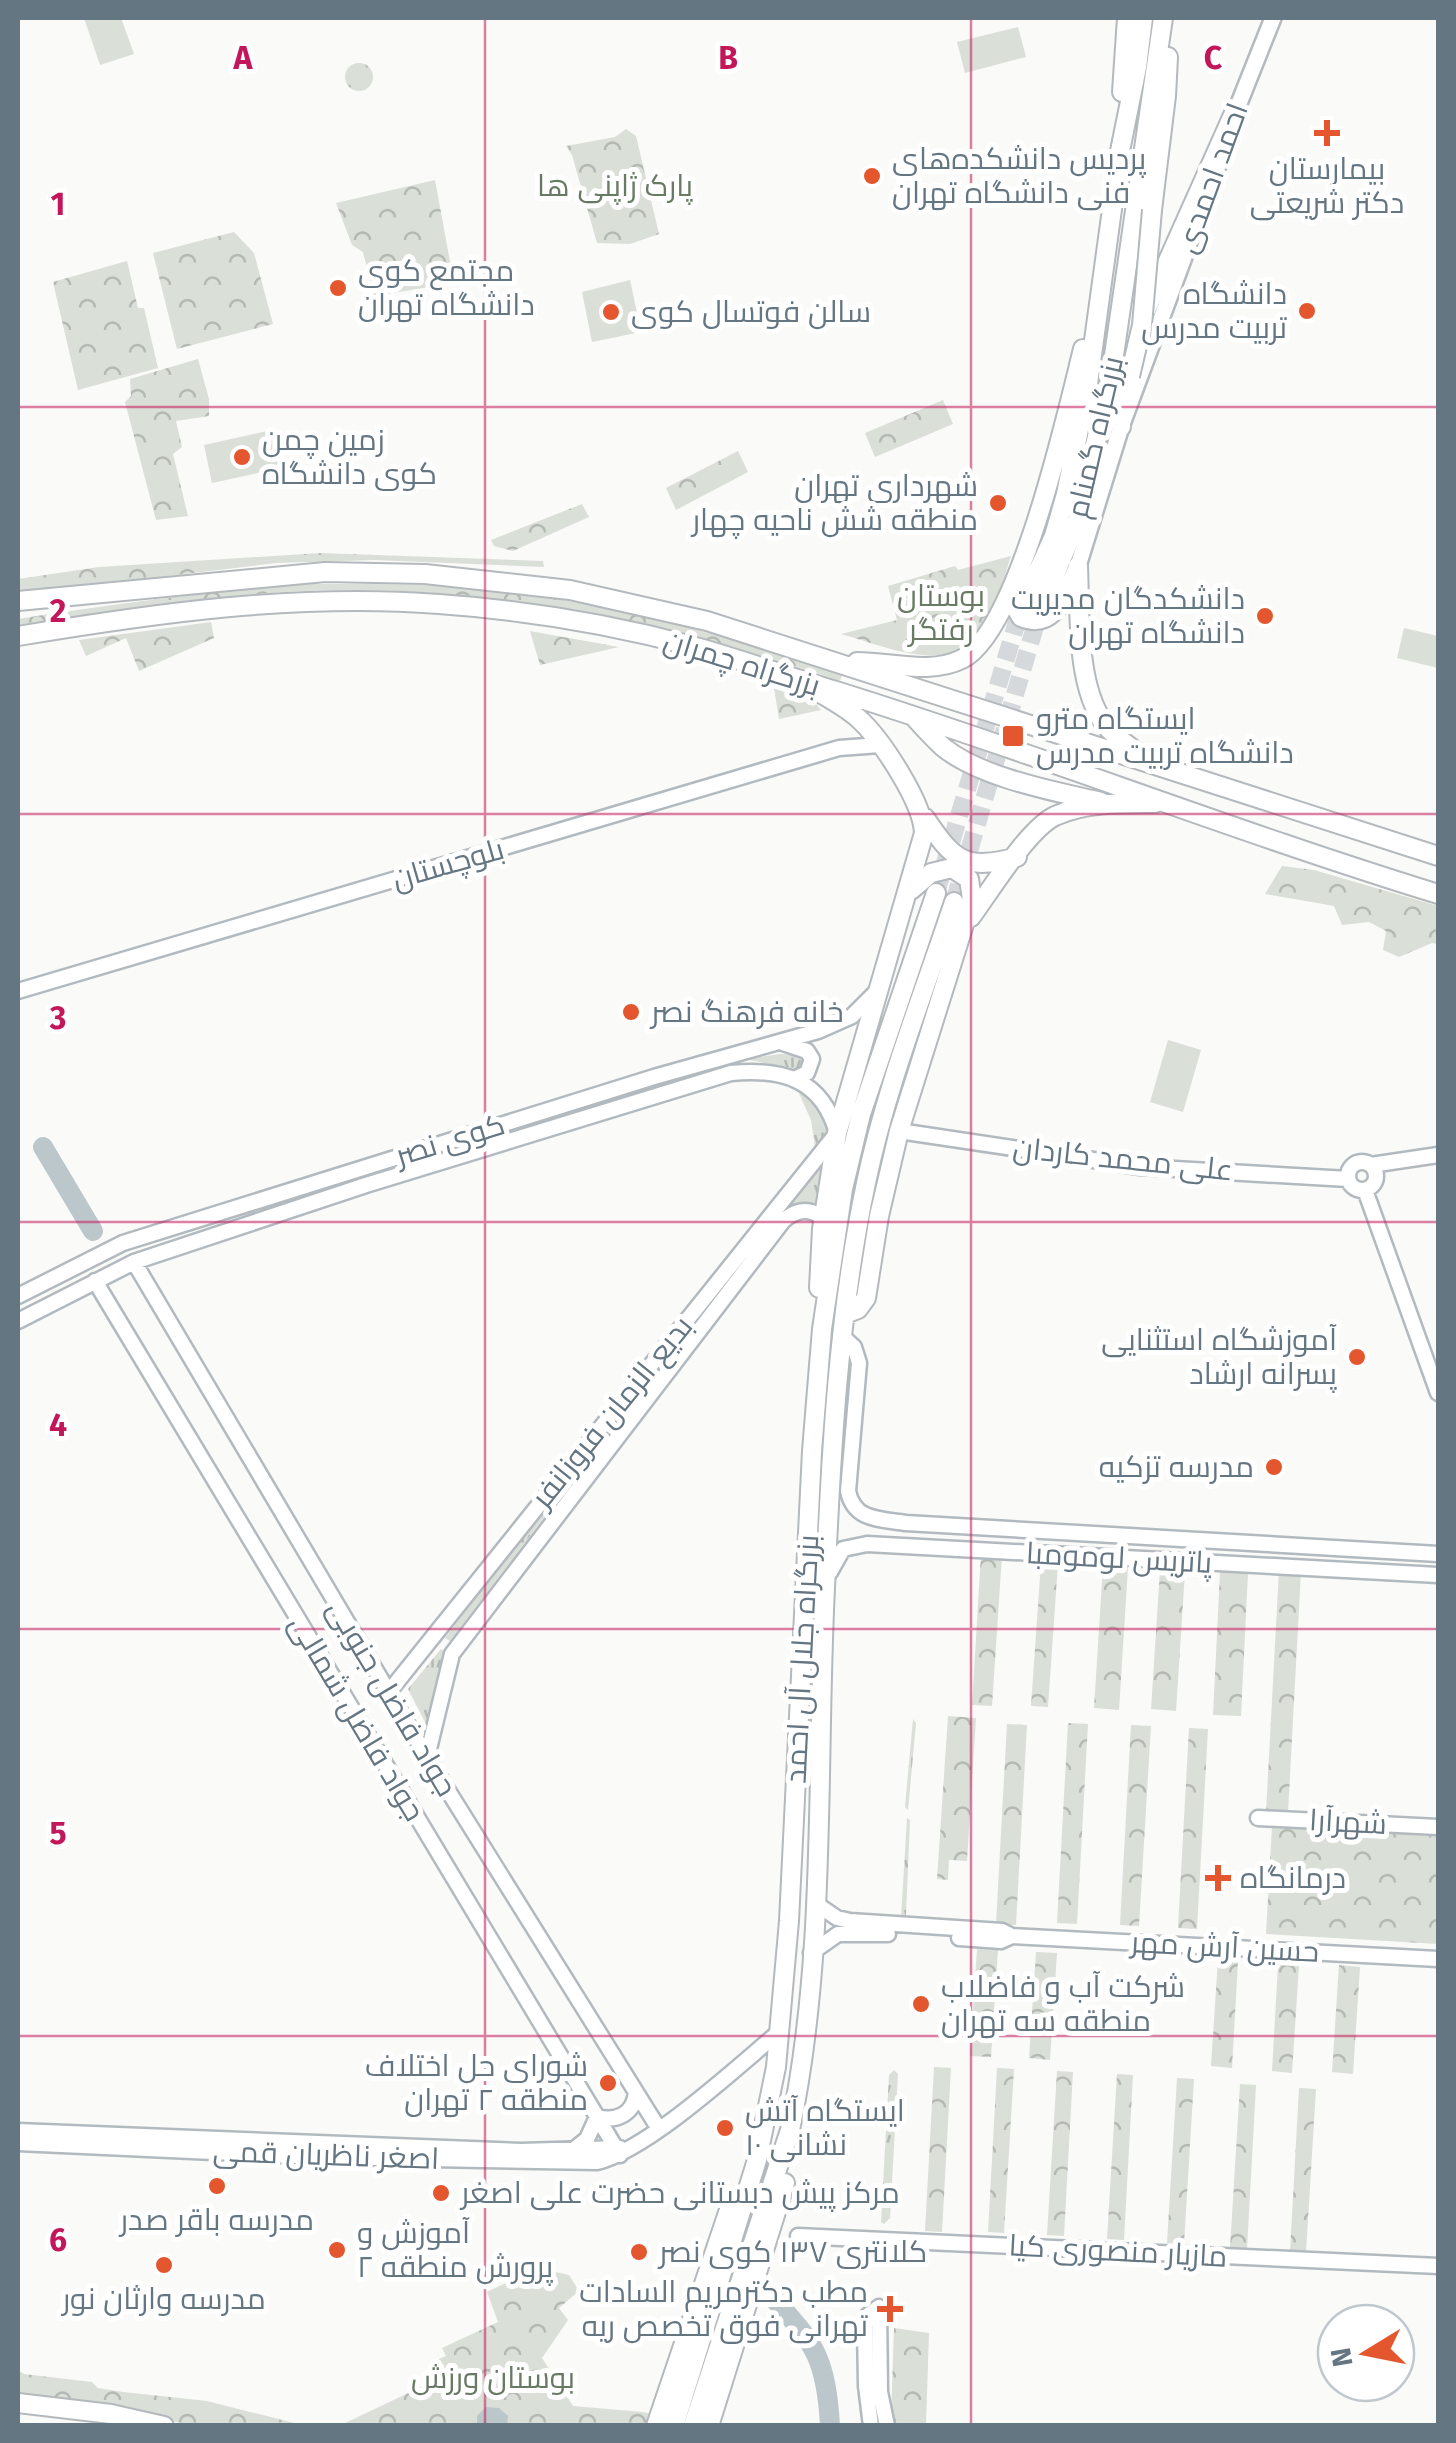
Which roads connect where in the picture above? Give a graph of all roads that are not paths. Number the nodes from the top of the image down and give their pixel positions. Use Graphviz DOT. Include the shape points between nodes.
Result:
graph roads {
  1 [pos="1127,18"];
  2 [pos="1143,18"];
  3 [pos="1165,18"];
  4 [pos="1273,18"];
  5 [pos="1234,113"];
  6 [pos="1120,150"];
  7 [pos="1111,376"];
  8 [pos="1121,426"];
  9 [pos="1078,566"];
  10 [pos="18,601"];
  11 [pos="1023,603"];
  12 [pos="18,636"];
  13 [pos="838,661"];
  14 [pos="799,680"];
  15 [pos="911,714"];
  16 [pos="880,746"];
  17 [pos="1156,768"];
  18 [pos="1104,803"];
  19 [pos="1172,803"];
  20 [pos="922,814"];
  21 [pos="1438,856"];
  22 [pos="1017,857"];
  23 [pos="910,890"];
  24 [pos="936,893"];
  25 [pos="1438,894"];
  26 [pos="954,902"];
  27 [pos="967,922"];
  28 [pos="879,987"];
  29 [pos="18,991"];
  30 [pos="783,1042"];
  31 [pos="794,1078"];
  32 [pos="899,1132"];
  33 [pos="837,1133"];
  34 [pos="1438,1156"];
  35 [pos="1370,1165"];
  36 [pos="1348,1179"];
  37 [pos="1366,1190"];
  38 [pos="822,1229"];
  39 [pos="134,1262"];
  40 [pos="95,1280"];
  41 [pos="18,1296"];
  42 [pos="845,1314"];
  43 [pos="18,1321"];
  44 [pos="822,1329"];
  45 [pos="843,1338"];
  46 [pos="1438,1393"];
  47 [pos="552,1487"];
  48 [pos="570,1502"];
  49 [pos="906,1523"];
  50 [pos="1438,1543"];
  51 [pos="906,1546"];
  52 [pos="1328,1547"];
  53 [pos="1416,1552"];
  54 [pos="1438,1554"];
  55 [pos="1326,1569"];
  56 [pos="1438,1575"];
  57 [pos="825,1588"];
  58 [pos="433,1636"];
  59 [pos="452,1654"];
  60 [pos="388,1692"];
  61 [pos="427,1757"];
  62 [pos="1258,1818"];
  63 [pos="1438,1827"];
  64 [pos="815,1903"];
  65 [pos="900,1930"];
  66 [pos="811,1953"];
  67 [pos="1438,1959"];
  68 [pos="779,2032"];
  69 [pos="636,2092"];
  70 [pos="597,2116"];
  71 [pos="767,2117"];
  72 [pos="660,2128"];
  73 [pos="790,2130"];
  74 [pos="18,2131"];
  75 [pos="70,2137"];
  76 [pos="18,2143"];
  77 [pos="622,2150"];
  78 [pos="572,2151"];
  79 [pos="435,2154"];
  80 [pos="798,2236"];
  81 [pos="1438,2266"];
  82 [pos="18,2403"];
  83 [pos="881,2425"];
  84 [pos="164,2426"];
  85 [pos="656,2426"];
  86 [pos="674,2426"];
  87 [pos="693,2426"];
  88 [pos="709,2426"];
  1 -- 6 [label="highway"];
  2 -- 6 [label="highway"];
  3 -- 7 [label="highway, بزرگراه گمنام"];
  3 -- 8 [label="highway, bridge" via="1166,96 1142,325"];
  4 -- 5 [label="main road, احمد احمدی"];
  5 -- 7 [label="highway"];
  5 -- 8 [label="main road, احمد احمدی" via="1214,184"];
  6 -- 11 [label="highway" via="1100,291"];
  7 -- 11 [label="highway, بزرگراه گمنام" via="1078,518"];
  8 -- 9 [label="main road, احمد احمدی"];
  9 -- 11 [label="highway" via="1058,608 1043,619 1020,617"];
  9 -- 17 [label="highway" via="1083,657 1095,705 1113,733"];
  10 -- 13 [label="highway, بزرگراه چمران" via="325,572 425,574 534,584 634,604"];
  11 -- 13 [label="highway" via="957,661 930,668"];
  12 -- 14 [label="highway, بزرگراه چمران" via="196,610 314,602 438,604 627,630"];
  13 -- 17 [label="highway, بزرگراه چمران"];
  14 -- 15 [label="highway, بزرگراه چمران"];
  14 -- 16 [label="highway" via="858,718"];
  15 -- 18 [label="highway" via="945,748 979,766"];
  15 -- 19 [label="highway, بزرگراه چمران"];
  16 -- 20 [label="highway"];
  16 -- 29 [label="street, بلوچستان" via="840,748"];
  17 -- 21 [label="highway, بزرگراه چمران"];
  18 -- 19 [label="highway"];
  18 -- 22 [label="highway" via="1056,816"];
  19 -- 25 [label="highway, بزرگراه چمران"];
  20 -- 22 [label="highway" via="944,847 968,863"];
  20 -- 23 [label="highway" via="924,841"];
  22 -- 27 [label="highway"];
  23 -- 27 [label="highway" via="937,870 961,871 972,892"];
  23 -- 28 [label="highway"];
  24 -- 44 [label="highway, بزرگراه جلال آل احمد" via="861,1114"];
  26 -- 42 [label="highway, بزرگراه جلال آل احمد" via="880,1124"];
  27 -- 32 [label="highway"];
  28 -- 30 [label="street, کوی نصر" via="852,1016"];
  28 -- 33 [label="highway"];
  30 -- 31 [label="street" via="812,1059 808,1073"];
  30 -- 41 [label="street, کوی نصر" via="123,1243"];
  31 -- 33 [label="street" via="822,1098"];
  31 -- 39 [label="street, کوی نصر" via="731,1073"];
  32 -- 36 [label="street, علی محمد کاردان" via="1140,1166"];
  32 -- 42 [label="highway" via="866,1298"];
  33 -- 38 [label="highway"];
  33 -- 47 [label="street, بدیع‌ الزمان فروزانفر"];
  34 -- 35 [label="street"];
  35 -- 36 [label="street" via="1352,1166"];
  35 -- 37 [label="street" via="1375,1181"];
  36 -- 37 [label="street"];
  37 -- 46 [label="street"];
  38 -- 44 [label="highway"];
  38 -- 48 [label="street" via="820,1216 806,1211 783,1221"];
  39 -- 40 [label="street, کوی نصر"];
  39 -- 60 [label="street, جواد فاضل جنوبی"];
  40 -- 43 [label="street, کوی نصر"];
  40 -- 70 [label="street, جواد فاضل شمالی"];
  42 -- 45 [label="highway, بزرگراه جلال آل احمد"];
  44 -- 68 [label="highway, بزرگراه جلال آل احمد"];
  45 -- 49 [label="street, پاتریس لومومبا" via="859,1363 849,1499 864,1516"];
  45 -- 57 [label="highway, بزرگراه جلال آل احمد"];
  47 -- 48 [label="street"];
  47 -- 58 [label="street, بدیع‌ الزمان فروزانفر"];
  48 -- 59 [label="street"];
  49 -- 51 [label="street" via="896,1534"];
  49 -- 52 [label="street, پاتریس لومومبا"];
  50 -- 53 [label="street"];
  51 -- 55 [label="street, پاتریس لومومبا"];
  51 -- 57 [label="street, پاتریس لومومبا" via="844,1549"];
  52 -- 53 [label="street, پاتریس لومومبا"];
  52 -- 55 [label="street" via="1342,1562"];
  53 -- 54 [label="street, پاتریس لومومبا"];
  55 -- 56 [label="street, پاتریس لومومبا"];
  57 -- 64 [label="highway, بزرگراه جلال آل احمد"];
  58 -- 59 [label="street"];
  58 -- 60 [label="street, بدیع‌ الزمان فروزانفر"];
  59 -- 61 [label="street"];
  60 -- 61 [label="street, جواد فاضل جنوبی"];
  61 -- 69 [label="street, جواد فاضل جنوبی"];
  62 -- 63 [label="street, شهرآرا"];
  64 -- 65 [label="street, حسین آرش مهر" via="837,1918"];
  64 -- 66 [label="highway, بزرگراه جلال آل احمد"];
  65 -- 66 [label="street, حسین آرش مهر" via="838,1934"];
  65 -- 67 [label="street, حسین آرش مهر" via="1002,1930 1012,1936"];
  66 -- 73 [label="highway, بزرگراه جلال آل احمد"];
  68 -- 71 [label="highway, بزرگراه جلال آل احمد"];
  68 -- 72 [label="street, اصغر ناظریان قمی"];
  69 -- 70 [label="street" via="624,2115"];
  69 -- 72 [label="street, جواد فاضل جنوبی"];
  70 -- 77 [label="street, جواد فاضل شمالی"];
  70 -- 78 [label="street" via="587,2139"];
  71 -- 85 [label="highway" via="746,2160"];
  71 -- 86 [label="highway, بزرگراه جلال آل احمد"];
  72 -- 77 [label="street, اصغر ناظریان قمی"];
  73 -- 87 [label="highway, بزرگراه جلال آل احمد"];
  73 -- 88 [label="highway" via="792,2159"];
  74 -- 75 [label="street, اصغر ناظریان قمی"];
  75 -- 76 [label="street, اصغر ناظریان قمی"];
  75 -- 79 [label="street, اصغر ناظریان قمی"];
  77 -- 78 [label="street, اصغر ناظریان قمی"];
  77 -- 79 [label="street, اصغر ناظریان قمی" via="583,2163"];
  78 -- 79 [label="street, اصغر ناظریان قمی"];
  80 -- 81 [label="street, مازیار منصوری کیا"];
  82 -- 84 [label="highway"];
  83 -- 83 [label="street" via="880,2392 879,2307 865,2326 866,2386"];
}
